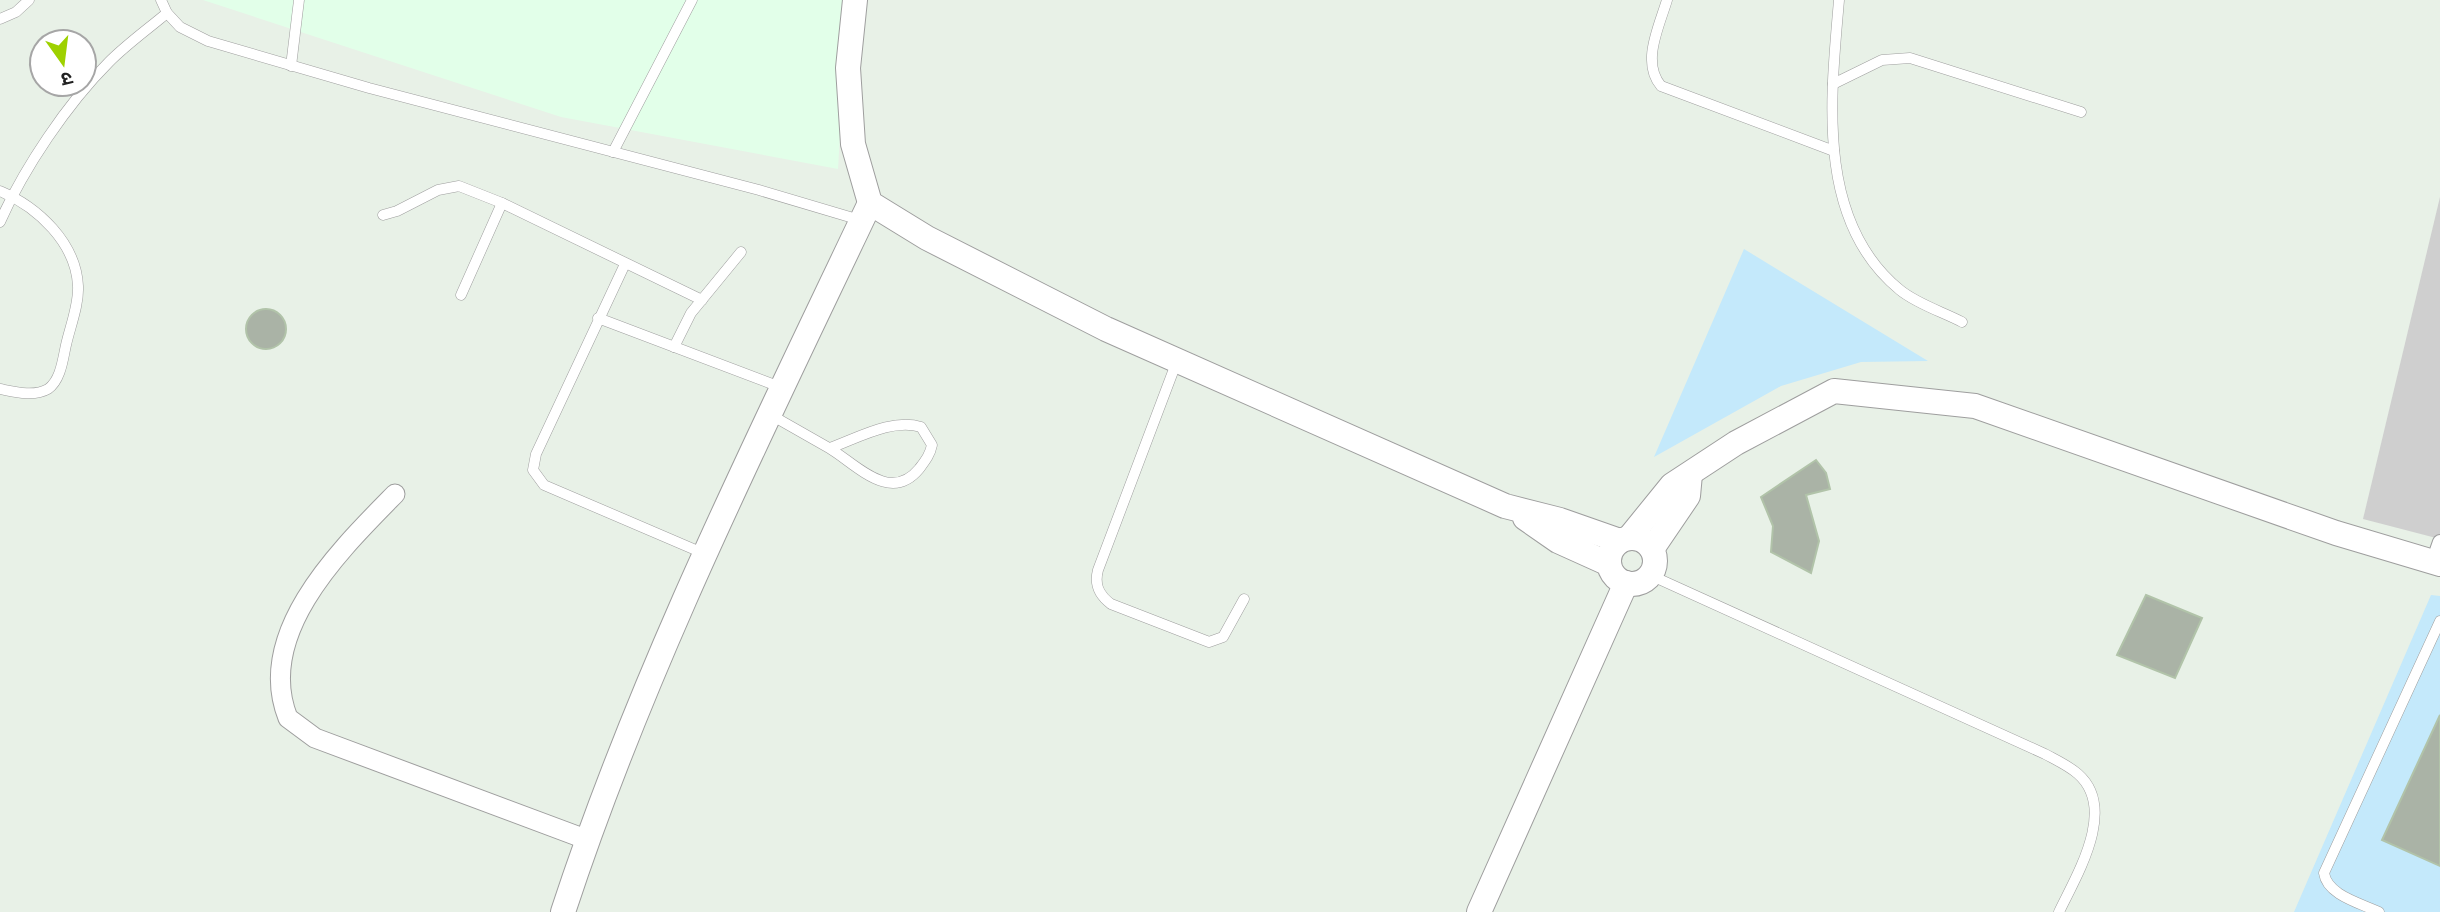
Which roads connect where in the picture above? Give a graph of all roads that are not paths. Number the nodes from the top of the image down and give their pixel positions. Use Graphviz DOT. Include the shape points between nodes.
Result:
graph roads {
  1 [pos="29,0"];
  2 [pos="161,0"];
  3 [pos="299,0"];
  4 [pos="692,0"];
  5 [pos="855,0"];
  6 [pos="1667,0"];
  7 [pos="1839,0"];
  8 [pos="167,13"];
  9 [pos="0,19"];
  10 [pos="291,66"];
  11 [pos="1833,84"];
  12 [pos="2081,112"];
  13 [pos="1834,151"];
  14 [pos="613,152"];
  15 [pos="0,191"];
  16 [pos="12,196"];
  17 [pos="502,203"];
  18 [pos="866,212"];
  19 [pos="383,215"];
  20 [pos="0,222"];
  21 [pos="741,252"];
  22 [pos="625,264"];
  23 [pos="461,295"];
  24 [pos="702,300"];
  25 [pos="598,318"];
  26 [pos="1962,322"];
  27 [pos="674,347"];
  28 [pos="1178,360"];
  29 [pos="784,388"];
  30 [pos="0,389"];
  31 [pos="771,415"];
  32 [pos="830,449"];
  33 [pos="1690,474"];
  34 [pos="395,494"];
  35 [pos="1513,509"];
  36 [pos="1625,540"];
  37 [pos="1652,549"];
  38 [pos="707,555"];
  39 [pos="2438,556"];
  40 [pos="1609,564"];
  41 [pos="1650,575"];
  42 [pos="1626,583"];
  43 [pos="1244,599"];
  44 [pos="2440,621"];
  45 [pos="588,839"];
  46 [pos="563,912"];
  47 [pos="1479,912"];
  48 [pos="2059,912"];
  49 [pos="2379,912"];
  1 -- 9 [label="lane"];
  2 -- 8 [label="lane"];
  3 -- 10 [label="lane"];
  4 -- 14 [label="lane"];
  5 -- 18 [label="street" via="848,68 853,144"];
  6 -- 13 [label="lane" via="1652,52 1654,78 1661,86"];
  7 -- 11 [label="lane"];
  8 -- 10 [label="lane" via="192,35"];
  8 -- 16 [label="lane" via="101,72"];
  10 -- 14 [label="lane"];
  11 -- 12 [label="lane" via="1882,60 1910,58"];
  11 -- 13 [label="lane"];
  13 -- 26 [label="lane" via="1847,209 1873,260 1903,293"];
  14 -- 18 [label="lane"];
  15 -- 16 [label="lane"];
  16 -- 20 [label="lane"];
  16 -- 30 [label="lane" via="54,229 69,250 78,289 53,384 36,393"];
  17 -- 19 [label="lane" via="450,187"];
  17 -- 22 [label="lane"];
  17 -- 23 [label="lane"];
  18 -- 28 [label="street"];
  18 -- 29 [label="street"];
  21 -- 24 [label="lane"];
  22 -- 24 [label="lane"];
  22 -- 25 [label="lane"];
  24 -- 27 [label="lane"];
  25 -- 27 [label="lane"];
  25 -- 38 [label="lane" via="536,454 533,470 544,485"];
  27 -- 29 [label="lane"];
  28 -- 35 [label="street"];
  28 -- 43 [label="lane" via="1096,584 1111,604 1209,642 1223,637"];
  29 -- 31 [label="street"];
  31 -- 32 [label="lane"];
  31 -- 38 [label="street"];
  32 -- 32 [label="lane" via="906,424 921,427 932,445 928,459 913,476 898,483 880,481"];
  33 -- 36 [label="street" via="1672,485"];
  33 -- 37 [label="street" via="1688,496"];
  33 -- 39 [label="street" via="1736,443 1835,390 1975,406 2336,533"];
  34 -- 45 [label="street" via="318,581 293,626 281,685 288,718 315,737"];
  35 -- 36 [label="street"];
  35 -- 40 [label="street" via="1558,541"];
  36 -- 37 [label="street" via="1646,543"];
  36 -- 40 [label="street" via="1610,555"];
  37 -- 41 [label="street" via="1655,558"];
  38 -- 45 [label="street" via="670,633"];
  40 -- 42 [label="street"];
  41 -- 42 [label="street"];
  41 -- 48 [label="lane" via="2045,754 2080,775 2094,807 2095,828"];
  42 -- 47 [label="street"];
  44 -- 49 [label="lane" via="2324,873 2334,891"];
  45 -- 46 [label="street"];
}
